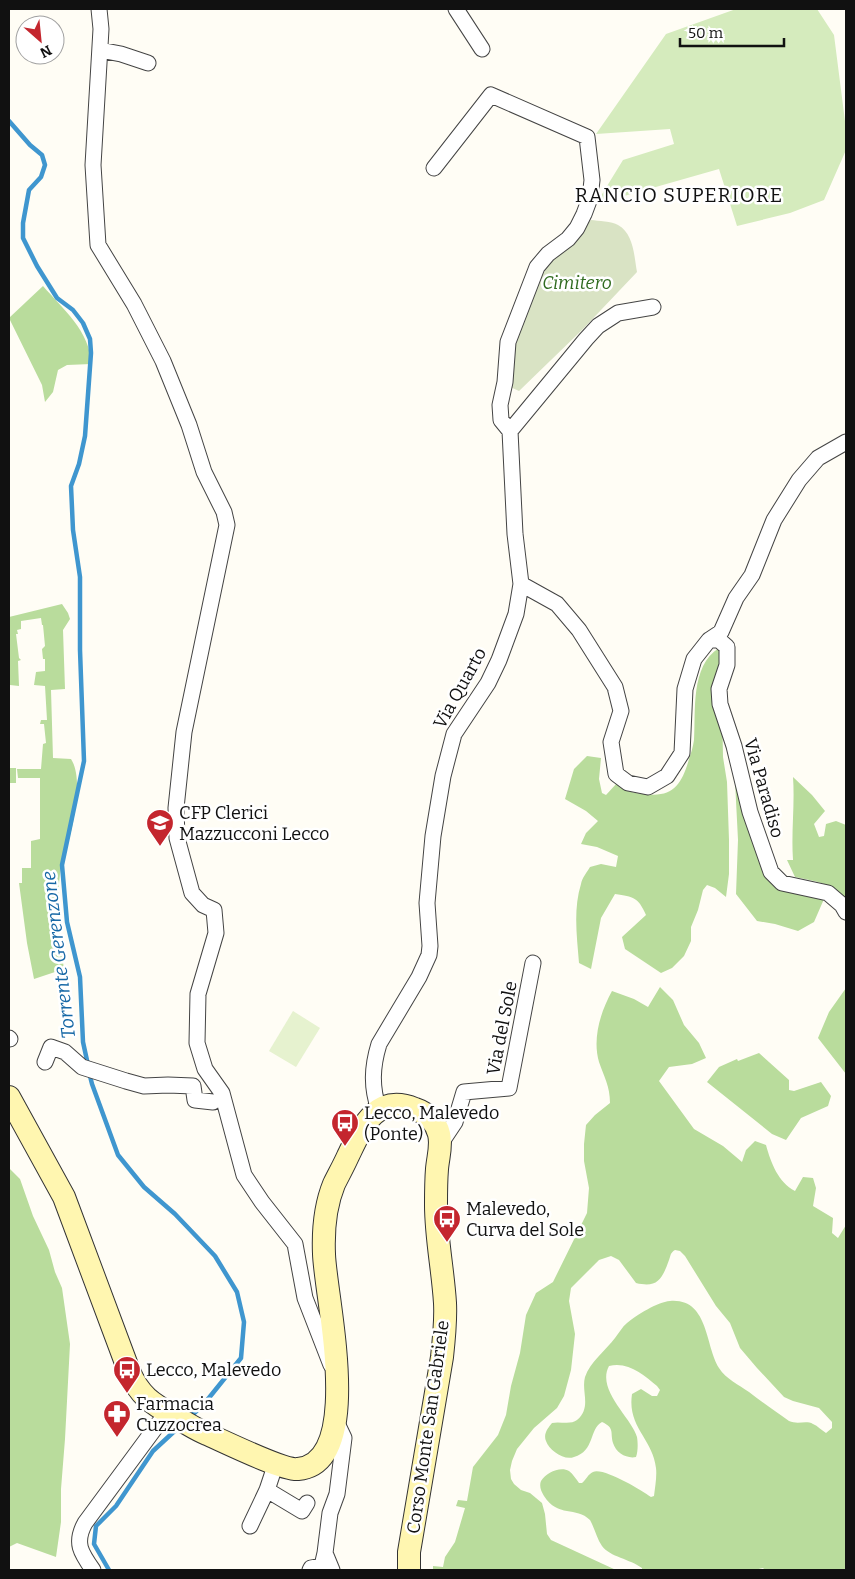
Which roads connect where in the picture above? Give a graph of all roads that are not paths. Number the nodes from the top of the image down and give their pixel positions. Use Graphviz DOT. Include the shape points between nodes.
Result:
graph roads {
  1 [pos="100,9"];
  2 [pos="456,9"];
  3 [pos="482,49"];
  4 [pos="100,50"];
  5 [pos="148,63"];
  6 [pos="434,168"];
  7 [pos="653,307"];
  8 [pos="510,431"];
  9 [pos="846,442"];
  10 [pos="521,584"];
  11 [pos="709,640"];
  12 [pos="846,912"];
  13 [pos="533,963"];
  14 [pos="45,1062"];
  15 [pos="9,1097"];
  16 [pos="213,1102"];
  17 [pos="379,1110"];
  18 [pos="441,1143"];
  19 [pos="337,1375"];
  20 [pos="167,1412"];
  21 [pos="335,1419"];
  22 [pos="276,1463"];
  23 [pos="268,1490"];
  24 [pos="330,1514"];
  25 [pos="250,1526"];
  26 [pos="326,1553"];
  27 [pos="93,1570"];
  28 [pos="310,1570"];
  29 [pos="332,1570"];
  30 [pos="409,1570"];
  1 -- 4 [label="street"];
  2 -- 3 [label="street"];
  4 -- 5 [label="street"];
  4 -- 19 [label="street" via="93,166 98,245 134,304 163,361 227,525 184,732 176,808 177,838 192,893 203,905 214,910 216,933 198,994 197,1043 205,1069 222,1093 244,1175 295,1244 305,1298"];
  6 -- 8 [label="street, Via Quarto" via="491,95 586,137 592,180 586,209 577,228 537,267 508,342 500,405 501,420"];
  7 -- 8 [label="street" via="618,313 598,326"];
  8 -- 10 [label="street, Via Quarto" via="514,534"];
  9 -- 11 [label="street" via="818,458 798,480 774,520 752,575 736,598 721,632"];
  10 -- 11 [label="street" via="557,604 579,630 615,687 622,711 611,742 616,774 628,783 648,787 667,776 682,753 685,689 694,659"];
  10 -- 17 [label="street, Via Quarto" via="516,614 499,660 488,683 454,734 443,776 432,845 427,903 429,955 375,1055 372,1080"];
  11 -- 12 [label="street, Via Paradiso" via="719,640 727,647 727,665 719,690 720,704 750,812 771,872 782,883 828,893"];
  13 -- 18 [label="street, Via del Sole" via="510,1088 464,1092 455,1122"];
  14 -- 16 [label="street" via="50,1047 65,1052 88,1069 144,1086 193,1086 195,1100"];
  15 -- 20 [label="main road" via="64,1197 133,1381 152,1404"];
  17 -- 18 [label="main road, Corso Monte San Gabriele" via="398,1105 423,1112 434,1122"];
  17 -- 19 [label="main road" via="366,1120 326,1209 324,1257"];
  18 -- 30 [label="main road, Corso Monte San Gabriele" via="436,1182 436,1225 445,1304 444,1334 409,1552"];
  19 -- 21 [label="main road"];
  20 -- 22 [label="main road" via="203,1432"];
  20 -- 27 [label="street" via="80,1532 80,1549"];
  21 -- 22 [label="main road" via="326,1449 315,1462 297,1470"];
  21 -- 24 [label="street" via="344,1438 337,1494"];
  22 -- 23 [label="street"];
  23 -- 24 [label="street" via="302,1511 307,1496"];
  23 -- 25 [label="street"];
  24 -- 26 [label="street"];
  26 -- 28 [label="street" via="322,1566"];
  26 -- 29 [label="street"];
}
